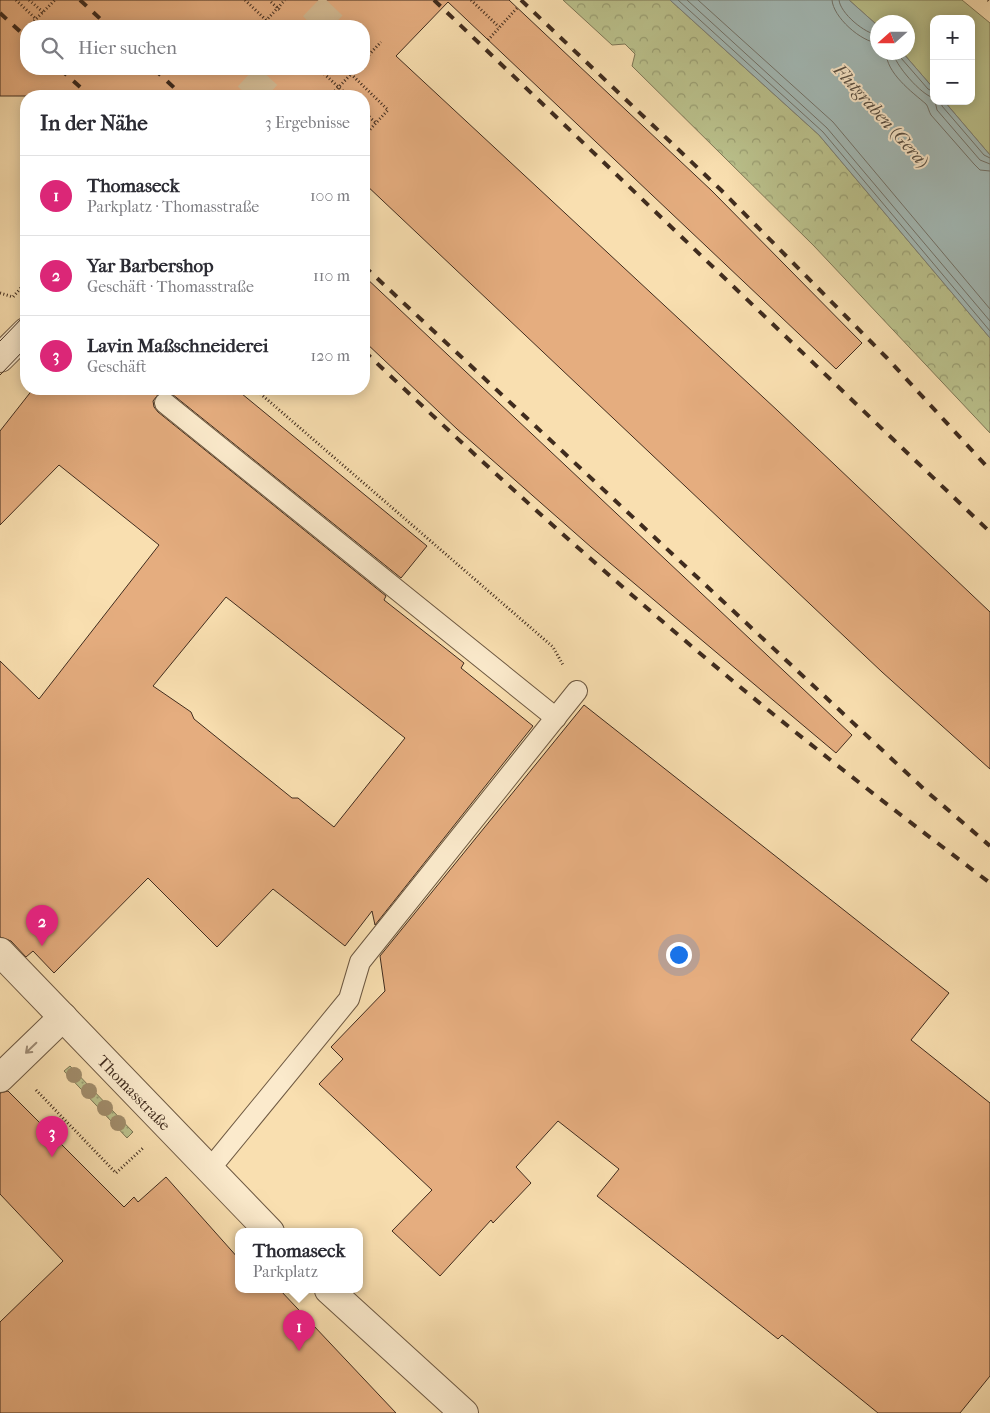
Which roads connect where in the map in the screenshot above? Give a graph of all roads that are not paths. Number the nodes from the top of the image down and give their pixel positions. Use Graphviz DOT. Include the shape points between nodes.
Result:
graph roads {
  1 [pos="20,338"];
  2 [pos="0,358"];
  3 [pos="165,404"];
  4 [pos="577,691"];
  5 [pos="556,718"];
  6 [pos="0,952"];
  7 [pos="63,1017"];
  8 [pos="6,1072"];
  9 [pos="209,1170"];
  10 [pos="266,1228"];
  11 [pos="332,1293"];
  12 [pos="464,1413"];
  1 -- 2 [label="street"];
  3 -- 5 [label="lane"];
  4 -- 5 [label="lane"];
  5 -- 9 [label="lane" via="360,962 349,999"];
  6 -- 7 [label="street, Thomasstraße"];
  7 -- 8 [label="street, one-way"];
  7 -- 9 [label="street, Thomasstraße"];
  9 -- 10 [label="street, Thomasstraße"];
  11 -- 12 [label="street"];
}
